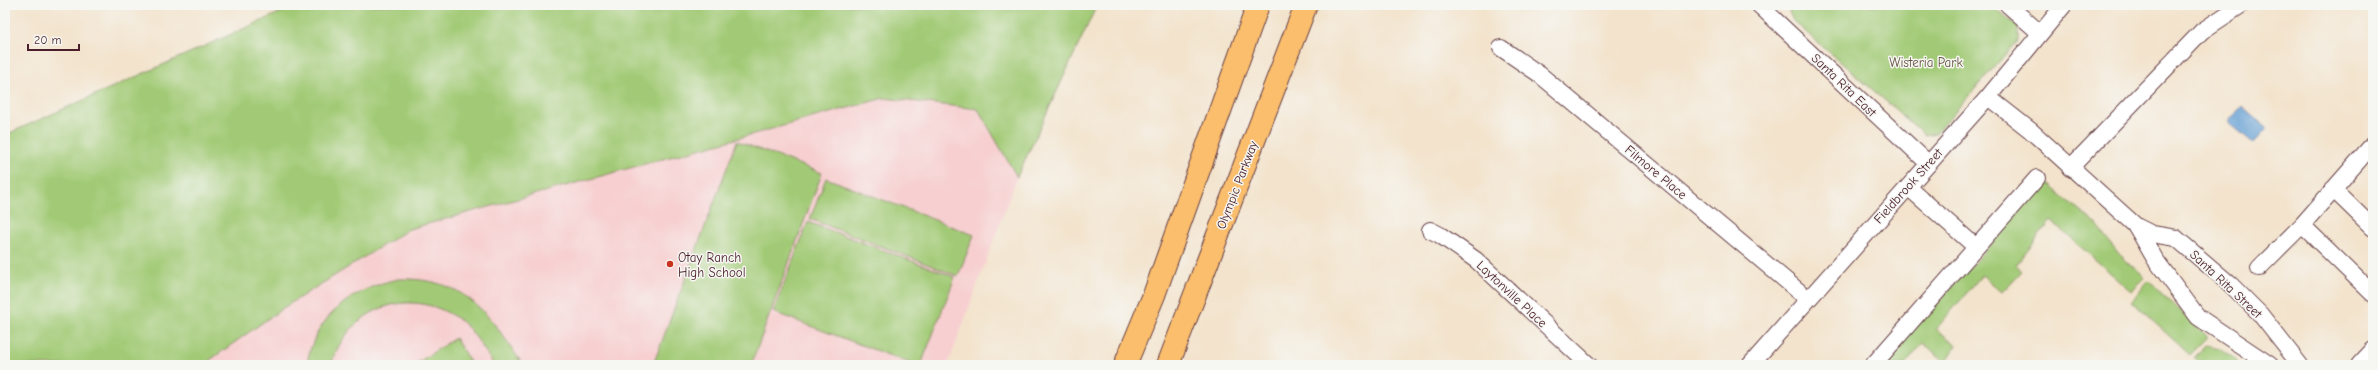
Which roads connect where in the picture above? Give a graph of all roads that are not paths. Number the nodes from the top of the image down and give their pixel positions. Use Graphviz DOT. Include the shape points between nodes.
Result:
graph roads {
  1 [pos="1258,5"];
  2 [pos="1306,5"];
  3 [pos="2008,5"];
  4 [pos="2064,5"];
  5 [pos="2241,5"];
  6 [pos="1769,8"];
  7 [pos="2040,33"];
  8 [pos="1502,48"];
  9 [pos="1988,97"];
  10 [pos="2373,144"];
  11 [pos="1929,164"];
  12 [pos="2070,168"];
  13 [pos="2037,178"];
  14 [pos="1908,187"];
  15 [pos="2333,189"];
  16 [pos="2302,225"];
  17 [pos="2136,226"];
  18 [pos="2373,228"];
  19 [pos="1430,230"];
  20 [pos="1976,247"];
  21 [pos="2259,268"];
  22 [pos="2373,294"];
  23 [pos="1808,299"];
  24 [pos="2373,350"];
  25 [pos="1125,365"];
  26 [pos="1168,365"];
  27 [pos="1588,365"];
  28 [pos="1750,365"];
  29 [pos="1873,365"];
  30 [pos="2270,365"];
  31 [pos="2300,365"];
  32 [pos="2359,365"];
  1 -- 25 [label="main road" via="1154,295"];
  2 -- 26 [label="main road, Olympic Parkway"];
  3 -- 7 [label="street"];
  4 -- 7 [label="street, Fieldbrook Street"];
  5 -- 12 [label="street" via="2202,31"];
  6 -- 11 [label="street, Santa Rita East"];
  7 -- 9 [label="street, Fieldbrook Street"];
  8 -- 23 [label="street, Filmore Place" via="1539,74"];
  9 -- 11 [label="street, Fieldbrook Street"];
  9 -- 12 [label="street, Santa Rita Street" via="2030,130"];
  10 -- 15 [label="street"];
  11 -- 14 [label="street, Fieldbrook Street"];
  12 -- 17 [label="street, Santa Rita Street"];
  13 -- 20 [label="street"];
  14 -- 20 [label="street"];
  14 -- 23 [label="street, Fieldbrook Street"];
  15 -- 16 [label="street"];
  15 -- 18 [label="street"];
  16 -- 21 [label="street"];
  16 -- 22 [label="street"];
  17 -- 30 [label="street, Santa Rita Street" via="2155,259 2198,317"];
  17 -- 31 [label="street, Santa Rita Street" via="2152,234 2176,238 2231,285 2260,314"];
  19 -- 27 [label="street, Laytonville Place" via="1476,260"];
  20 -- 29 [label="street"];
  23 -- 28 [label="street, Fieldbrook Street"];
  24 -- 32 [label="street"];
}
